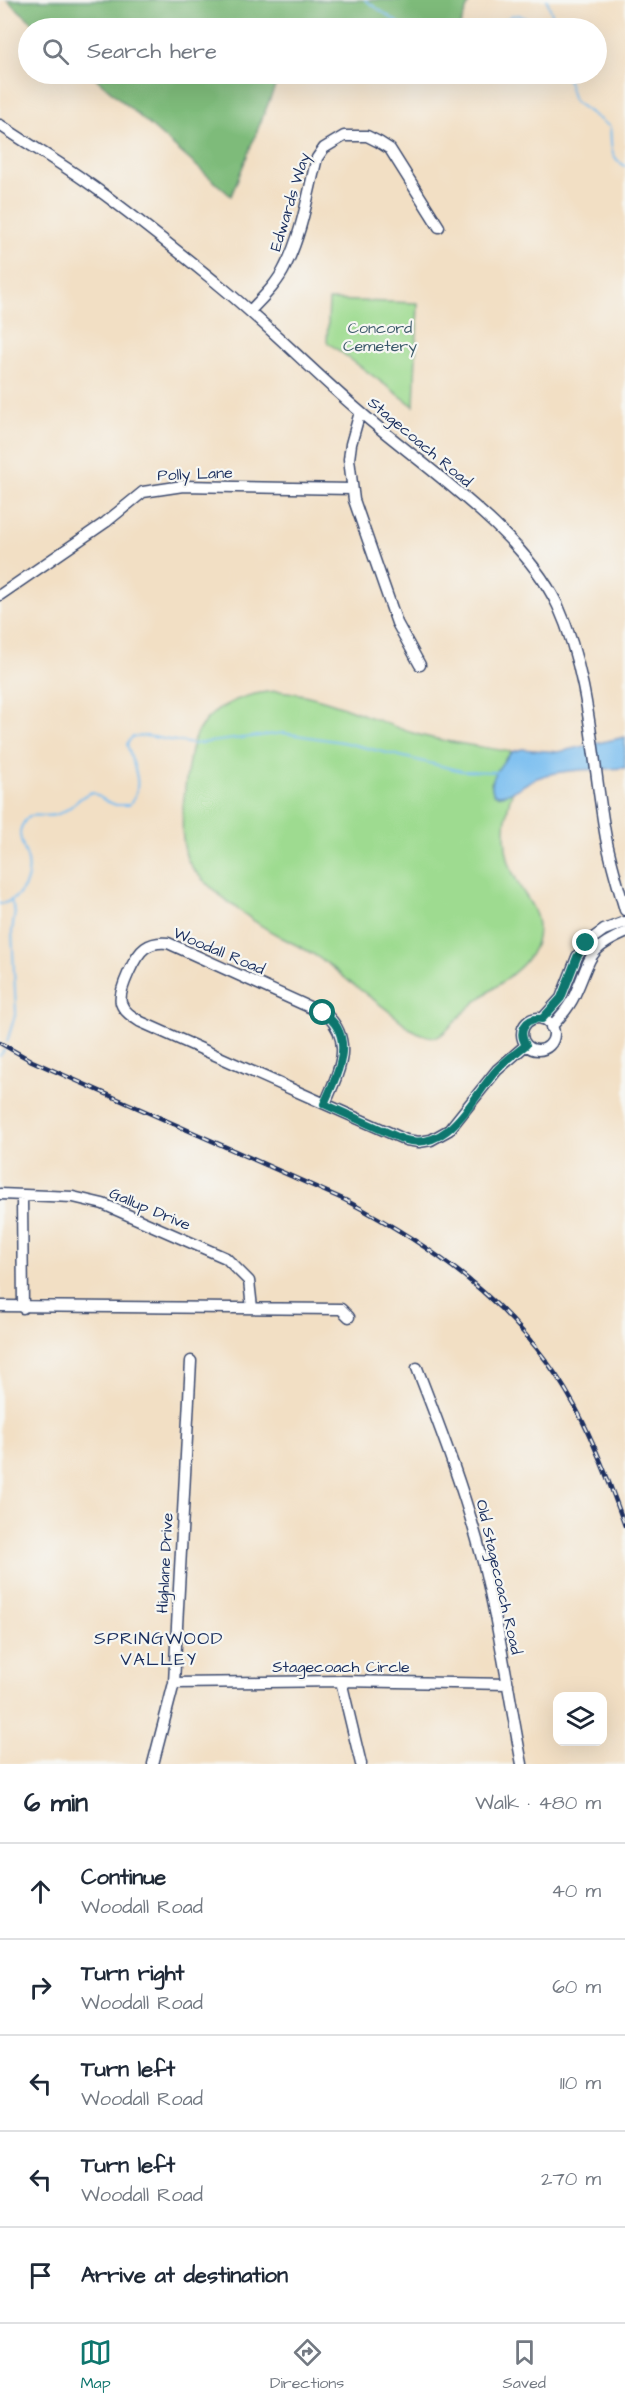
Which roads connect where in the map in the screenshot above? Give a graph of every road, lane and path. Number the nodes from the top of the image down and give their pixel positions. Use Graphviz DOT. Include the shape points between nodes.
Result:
graph roads {
  1 [pos="0,125"];
  2 [pos="439,228"];
  3 [pos="250,311"];
  4 [pos="360,412"];
  5 [pos="352,489"];
  6 [pos="0,595"];
  7 [pos="420,665"];
  8 [pos="625,910"];
  9 [pos="625,922"];
  10 [pos="625,933"];
  11 [pos="547,1023"];
  12 [pos="526,1045"];
  13 [pos="324,1104"];
  14 [pos="0,1194"];
  15 [pos="22,1197"];
  16 [pos="0,1306"];
  17 [pos="23,1308"];
  18 [pos="252,1308"];
  19 [pos="349,1317"];
  20 [pos="190,1361"];
  21 [pos="417,1368"];
  22 [pos="341,1681"];
  23 [pos="174,1683"];
  24 [pos="508,1684"];
  25 [pos="153,1764"];
  26 [pos="361,1764"];
  27 [pos="522,1764"];
  1 -- 3 [label="street, Stagecoach Road" via="86,181"];
  2 -- 3 [label="street, Edwards Way" via="390,149 367,136 344,136 324,148 317,158 285,267"];
  3 -- 4 [label="street, Stagecoach Road"];
  4 -- 5 [label="street" via="349,459"];
  4 -- 8 [label="street, Stagecoach Road" via="504,534 535,570 556,603 569,633 584,690 612,866"];
  5 -- 6 [label="street, Polly Lane" via="183,486 143,492"];
  5 -- 7 [label="street" via="393,613"];
  9 -- 11 [label="street" via="586,943"];
  10 -- 11 [label="street" via="604,943 592,955 572,1002"];
  11 -- 12 [label="street" via="533,1019 525,1025 522,1035"];
  11 -- 12 [label="street" via="552,1040 547,1047 536,1050"];
  12 -- 13 [label="street, Woodall Road" via="495,1071 449,1130 431,1140 406,1140"];
  13 -- 13 [label="street, Woodall Road" via="129,1014 121,1002 120,991 142,950 168,943 327,1015 341,1036 343,1057"];
  14 -- 15 [label="street, Gallup Drive"];
  15 -- 17 [label="street"];
  15 -- 18 [label="street, Gallup Drive" via="87,1199 226,1258 249,1281"];
  16 -- 17 [label="street"];
  17 -- 18 [label="street"];
  18 -- 19 [label="street" via="341,1309"];
  20 -- 23 [label="street, Highlane Drive"];
  21 -- 24 [label="street, Old Stagecoach Road" via="477,1542"];
  22 -- 23 [label="street, Stagecoach Circle"];
  22 -- 24 [label="street, Stagecoach Circle"];
  22 -- 26 [label="street"];
  23 -- 25 [label="street, Highlane Drive"];
  24 -- 27 [label="street, Old Stagecoach Road"];
}
